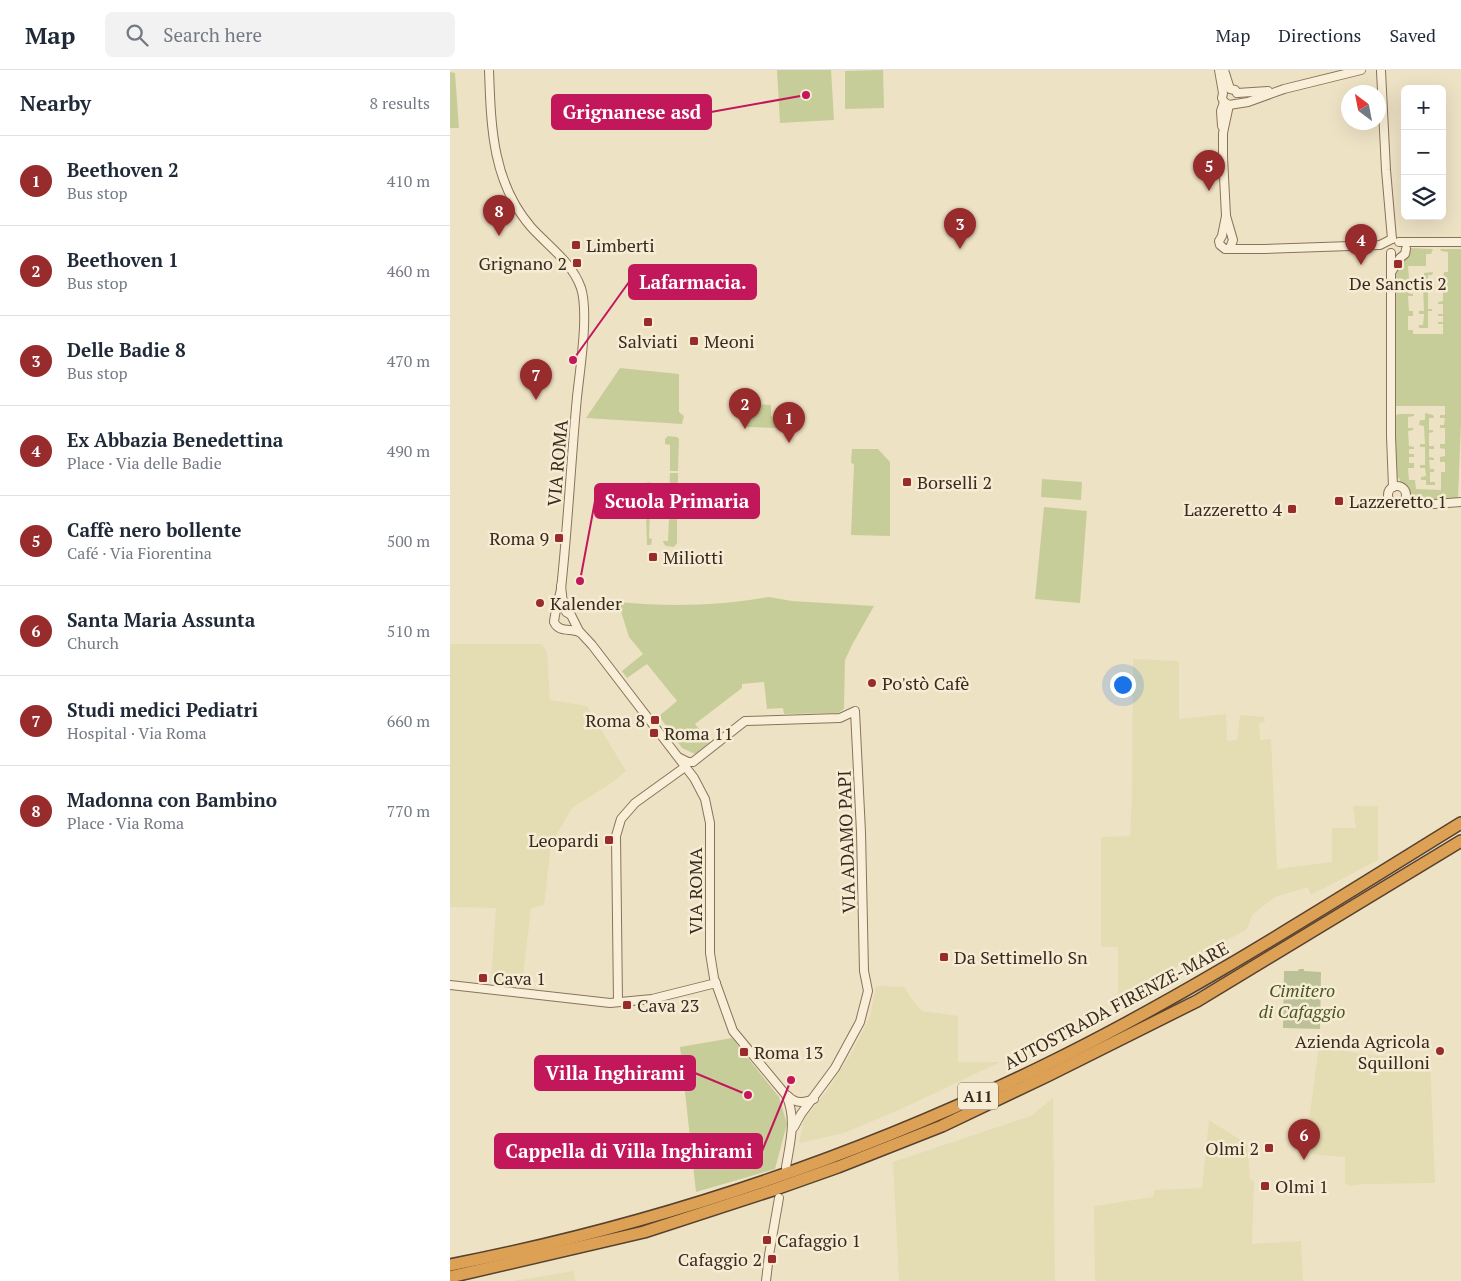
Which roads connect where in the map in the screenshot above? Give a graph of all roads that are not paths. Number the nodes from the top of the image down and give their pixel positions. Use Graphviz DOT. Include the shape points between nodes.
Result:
graph roads {
  1 [pos="489,70"];
  2 [pos="1219,70"];
  3 [pos="1224,70"];
  4 [pos="1361,70"];
  5 [pos="1380,70"];
  6 [pos="1284,89"];
  7 [pos="1226,91"];
  8 [pos="1237,93"];
  9 [pos="1229,104"];
  10 [pos="1418,242"];
  11 [pos="1461,242"];
  12 [pos="1390,245"];
  13 [pos="1406,249"];
  14 [pos="1400,258"];
  15 [pos="1392,271"];
  16 [pos="1395,487"];
  17 [pos="1405,498"];
  18 [pos="1461,502"];
  19 [pos="561,586"];
  20 [pos="566,612"];
  21 [pos="557,614"];
  22 [pos="573,620"];
  23 [pos="567,629"];
  24 [pos="581,633"];
  25 [pos="675,753"];
  26 [pos="693,762"];
  27 [pos="685,767"];
  28 [pos="694,778"];
  29 [pos="1461,823"];
  30 [pos="1461,841"];
  31 [pos="716,983"];
  32 [pos="450,985"];
  33 [pos="618,1002"];
  34 [pos="786,1095"];
  35 [pos="814,1098"];
  36 [pos="792,1131"];
  37 [pos="786,1167"];
  38 [pos="779,1198"];
  39 [pos="450,1265"];
  40 [pos="450,1277"];
  41 [pos="766,1281"];
  1 -- 19 [label="street, VIA ROMA" via="493,140 508,192 524,218 568,265 584,298"];
  2 -- 7 [label="street"];
  3 -- 7 [label="street"];
  4 -- 6 [label="street"];
  5 -- 12 [label="street"];
  6 -- 8 [label="street"];
  6 -- 9 [label="street" via="1248,102"];
  7 -- 8 [label="street" via="1235,90"];
  7 -- 9 [label="street" via="1222,98"];
  8 -- 9 [label="street" via="1238,100"];
  9 -- 12 [label="street" via="1223,133 1229,240 1247,248"];
  10 -- 11 [label="street"];
  10 -- 12 [label="street"];
  10 -- 13 [label="street"];
  12 -- 13 [label="street"];
  12 -- 14 [label="street"];
  12 -- 15 [label="street"];
  13 -- 14 [label="street"];
  14 -- 15 [label="street"];
  15 -- 16 [label="street" via="1391,436"];
  16 -- 17 [label="street" via="1405,490"];
  16 -- 17 [label="street" via="1388,493 1390,501 1398,504"];
  17 -- 18 [label="street" via="1434,504"];
  19 -- 20 [label="street, VIA ROMA"];
  19 -- 21 [label="street, VIA ROMA"];
  20 -- 21 [label="street"];
  20 -- 22 [label="street, VIA ROMA"];
  21 -- 23 [label="street" via="556,626"];
  22 -- 23 [label="street"];
  22 -- 24 [label="street, VIA ROMA"];
  23 -- 24 [label="street"];
  24 -- 25 [label="street, VIA ROMA"];
  25 -- 26 [label="street" via="685,761"];
  25 -- 27 [label="street, VIA ROMA"];
  26 -- 28 [label="street" via="690,768"];
  26 -- 35 [label="street, VIA ADAMO PAPI" via="745,721 840,718 856,712 864,971 868,991 860,1022 836,1068"];
  27 -- 28 [label="street, VIA ROMA"];
  27 -- 33 [label="street" via="635,803 622,819 616,836"];
  28 -- 31 [label="street, VIA ROMA" via="705,799 710,823 710,953"];
  29 -- 39 [label="highway, AUTOSTRADA FIRENZE-MARE / A11" via="1189,989 1041,1067 940,1113 847,1151 643,1220"];
  30 -- 40 [label="highway, AUTOSTRADA FIRENZE-MARE / A11" via="1197,1001 942,1126 801,1180 644,1232"];
  31 -- 33 [label="street" via="671,996"];
  31 -- 34 [label="street, VIA ROMA" via="733,1031"];
  32 -- 33 [label="street"];
  34 -- 35 [label="street" via="800,1102"];
  34 -- 36 [label="street, VIA ROMA" via="792,1110"];
  35 -- 36 [label="street, VIA ADAMO PAPI"];
  36 -- 37 [label="street, VIA ROMA"];
  38 -- 41 [label="street"];
}
